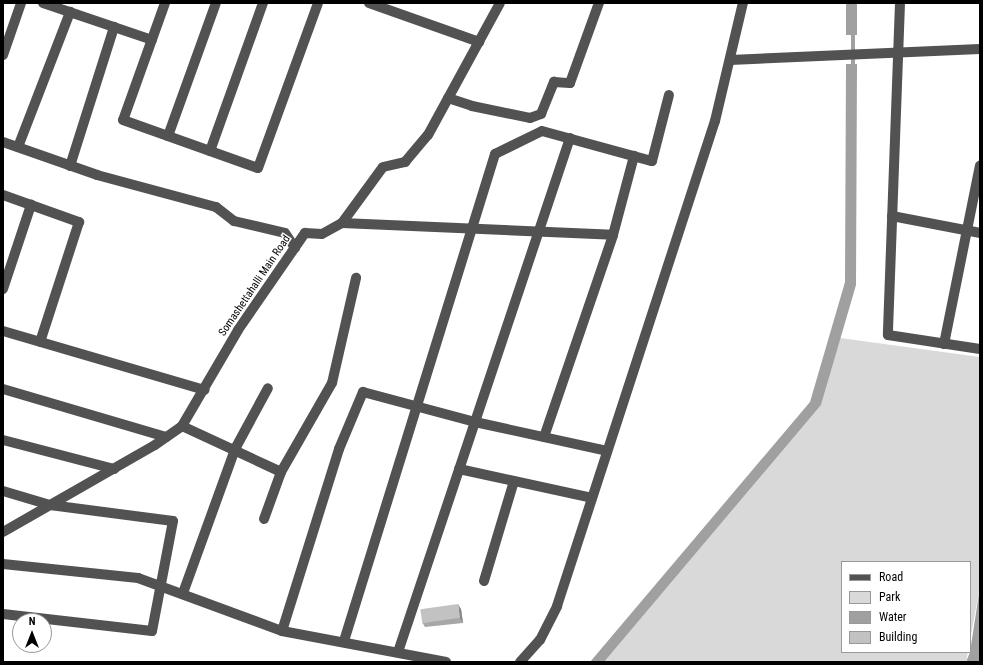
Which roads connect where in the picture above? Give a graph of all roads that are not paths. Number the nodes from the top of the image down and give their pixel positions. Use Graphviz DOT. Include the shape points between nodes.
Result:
graph roads {
  1 [pos="21,3"];
  2 [pos="43,3"];
  3 [pos="165,3"];
  4 [pos="216,3"];
  5 [pos="263,3"];
  6 [pos="318,3"];
  7 [pos="369,3"];
  8 [pos="500,3"];
  9 [pos="597,3"];
  10 [pos="743,3"];
  11 [pos="900,3"];
  12 [pos="70,12"];
  13 [pos="114,27"];
  14 [pos="152,40"];
  15 [pos="479,42"];
  16 [pos="980,49"];
  17 [pos="898,53"];
  18 [pos="3,55"];
  19 [pos="730,60"];
  20 [pos="669,95"];
  21 [pos="448,98"];
  22 [pos="168,136"];
  23 [pos="570,138"];
  24 [pos="3,142"];
  25 [pos="18,147"];
  26 [pos="210,151"];
  27 [pos="634,156"];
  28 [pos="70,166"];
  29 [pos="980,166"];
  30 [pos="3,195"];
  31 [pos="31,205"];
  32 [pos="892,216"];
  33 [pos="342,223"];
  34 [pos="471,229"];
  35 [pos="967,230"];
  36 [pos="538,232"];
  37 [pos="980,233"];
  38 [pos="613,235"];
  39 [pos="295,248"];
  40 [pos="356,278"];
  41 [pos="3,289"];
  42 [pos="3,331"];
  43 [pos="40,342"];
  44 [pos="944,344"];
  45 [pos="980,349"];
  46 [pos="268,388"];
  47 [pos="3,389"];
  48 [pos="205,390"];
  49 [pos="416,406"];
  50 [pos="475,422"];
  51 [pos="182,426"];
  52 [pos="166,437"];
  53 [pos="544,437"];
  54 [pos="3,440"];
  55 [pos="235,449"];
  56 [pos="607,451"];
  57 [pos="114,469"];
  58 [pos="459,469"];
  59 [pos="281,472"];
  60 [pos="514,481"];
  61 [pos="3,491"];
  62 [pos="592,498"];
  63 [pos="50,505"];
  64 [pos="264,519"];
  65 [pos="3,532"];
  66 [pos="3,564"];
  67 [pos="484,581"];
  68 [pos="183,593"];
  69 [pos="3,614"];
  70 [pos="282,631"];
  71 [pos="344,641"];
  72 [pos="398,652"];
  73 [pos="446,662"];
  74 [pos="520,662"];
  1 -- 18 [label="street"];
  2 -- 12 [label="street"];
  3 -- 14 [label="street"];
  4 -- 22 [label="street"];
  5 -- 26 [label="street"];
  6 -- 26 [label="street" via="258,168"];
  7 -- 15 [label="street"];
  8 -- 15 [label="street, Somashettahalli Main Road"];
  9 -- 21 [label="street" via="570,83 554,82 541,114 530,118 472,106"];
  10 -- 19 [label="street"];
  11 -- 17 [label="street"];
  12 -- 13 [label="street"];
  12 -- 25 [label="street"];
  13 -- 14 [label="street"];
  13 -- 28 [label="street"];
  14 -- 22 [label="street" via="123,120"];
  15 -- 21 [label="street, Somashettahalli Main Road"];
  16 -- 17 [label="street"];
  17 -- 19 [label="street"];
  17 -- 32 [label="street"];
  19 -- 56 [label="street" via="715,121"];
  20 -- 27 [label="street" via="652,161"];
  21 -- 33 [label="street, Somashettahalli Main Road" via="423,141 405,162 383,167"];
  22 -- 26 [label="street"];
  23 -- 27 [label="street"];
  23 -- 34 [label="street" via="542,131 495,154"];
  23 -- 36 [label="street"];
  24 -- 25 [label="street"];
  25 -- 28 [label="street"];
  27 -- 38 [label="street"];
  28 -- 39 [label="street" via="216,207 234,221 286,233"];
  29 -- 35 [label="street"];
  30 -- 31 [label="street"];
  31 -- 41 [label="street"];
  31 -- 43 [label="street" via="79,222"];
  32 -- 35 [label="street"];
  32 -- 44 [label="street" via="888,335"];
  33 -- 34 [label="street"];
  33 -- 39 [label="street, Somashettahalli Main Road" via="322,234 305,233"];
  34 -- 36 [label="street"];
  34 -- 49 [label="street"];
  35 -- 37 [label="street"];
  35 -- 44 [label="street"];
  36 -- 38 [label="street"];
  36 -- 50 [label="street"];
  38 -- 53 [label="street"];
  39 -- 48 [label="street, Somashettahalli Main Road" via="238,330"];
  40 -- 59 [label="street" via="332,383"];
  42 -- 43 [label="street"];
  43 -- 48 [label="street"];
  44 -- 45 [label="street"];
  46 -- 55 [label="street"];
  47 -- 52 [label="street"];
  48 -- 51 [label="street, Somashettahalli Main Road"];
  49 -- 50 [label="street"];
  49 -- 70 [label="street" via="363,392 339,449"];
  49 -- 71 [label="street"];
  50 -- 53 [label="street"];
  50 -- 58 [label="street"];
  51 -- 52 [label="street, Somashettahalli Main Road"];
  51 -- 55 [label="street"];
  52 -- 57 [label="street, Somashettahalli Main Road"];
  53 -- 56 [label="street"];
  54 -- 57 [label="street"];
  55 -- 59 [label="street"];
  55 -- 68 [label="street"];
  56 -- 62 [label="street"];
  57 -- 63 [label="street, Somashettahalli Main Road"];
  58 -- 60 [label="street"];
  58 -- 72 [label="street"];
  59 -- 64 [label="street"];
  60 -- 62 [label="street"];
  60 -- 67 [label="street"];
  61 -- 63 [label="street"];
  62 -- 74 [label="street" via="552,618 540,640"];
  63 -- 65 [label="street, Somashettahalli Main Road"];
  63 -- 69 [label="street" via="173,521 152,631"];
  66 -- 68 [label="street" via="138,578"];
  68 -- 70 [label="street"];
  70 -- 71 [label="street"];
  71 -- 72 [label="street"];
  72 -- 73 [label="street"];
}
